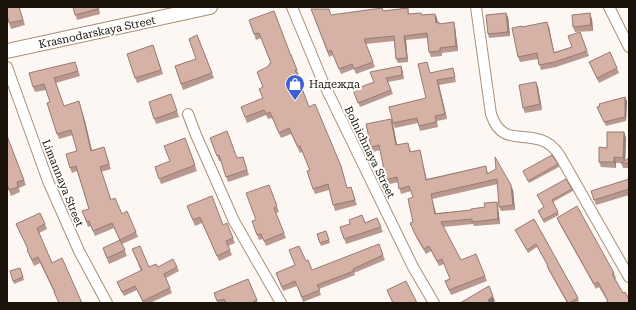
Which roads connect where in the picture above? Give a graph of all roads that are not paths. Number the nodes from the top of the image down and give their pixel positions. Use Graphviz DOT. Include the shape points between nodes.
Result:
graph roads {
  1 [pos="210,7"];
  2 [pos="292,7"];
  3 [pos="476,7"];
  4 [pos="609,7"];
  5 [pos="629,47"];
  6 [pos="7,51"];
  7 [pos="7,67"];
  8 [pos="188,114"];
  9 [pos="629,277"];
  10 [pos="107,303"];
  11 [pos="281,303"];
  12 [pos="434,303"];
  1 -- 6 [label="street, Krasnodarskaya Street"];
  2 -- 12 [label="street, Bolnichnaya Street" via="322,82 413,267"];
  3 -- 9 [label="street" via="493,120 506,134 542,140 553,147"];
  4 -- 5 [label="street"];
  7 -- 10 [label="street, Limannaya Street" via="48,181 79,251"];
  8 -- 11 [label="street" via="234,221"];
}
